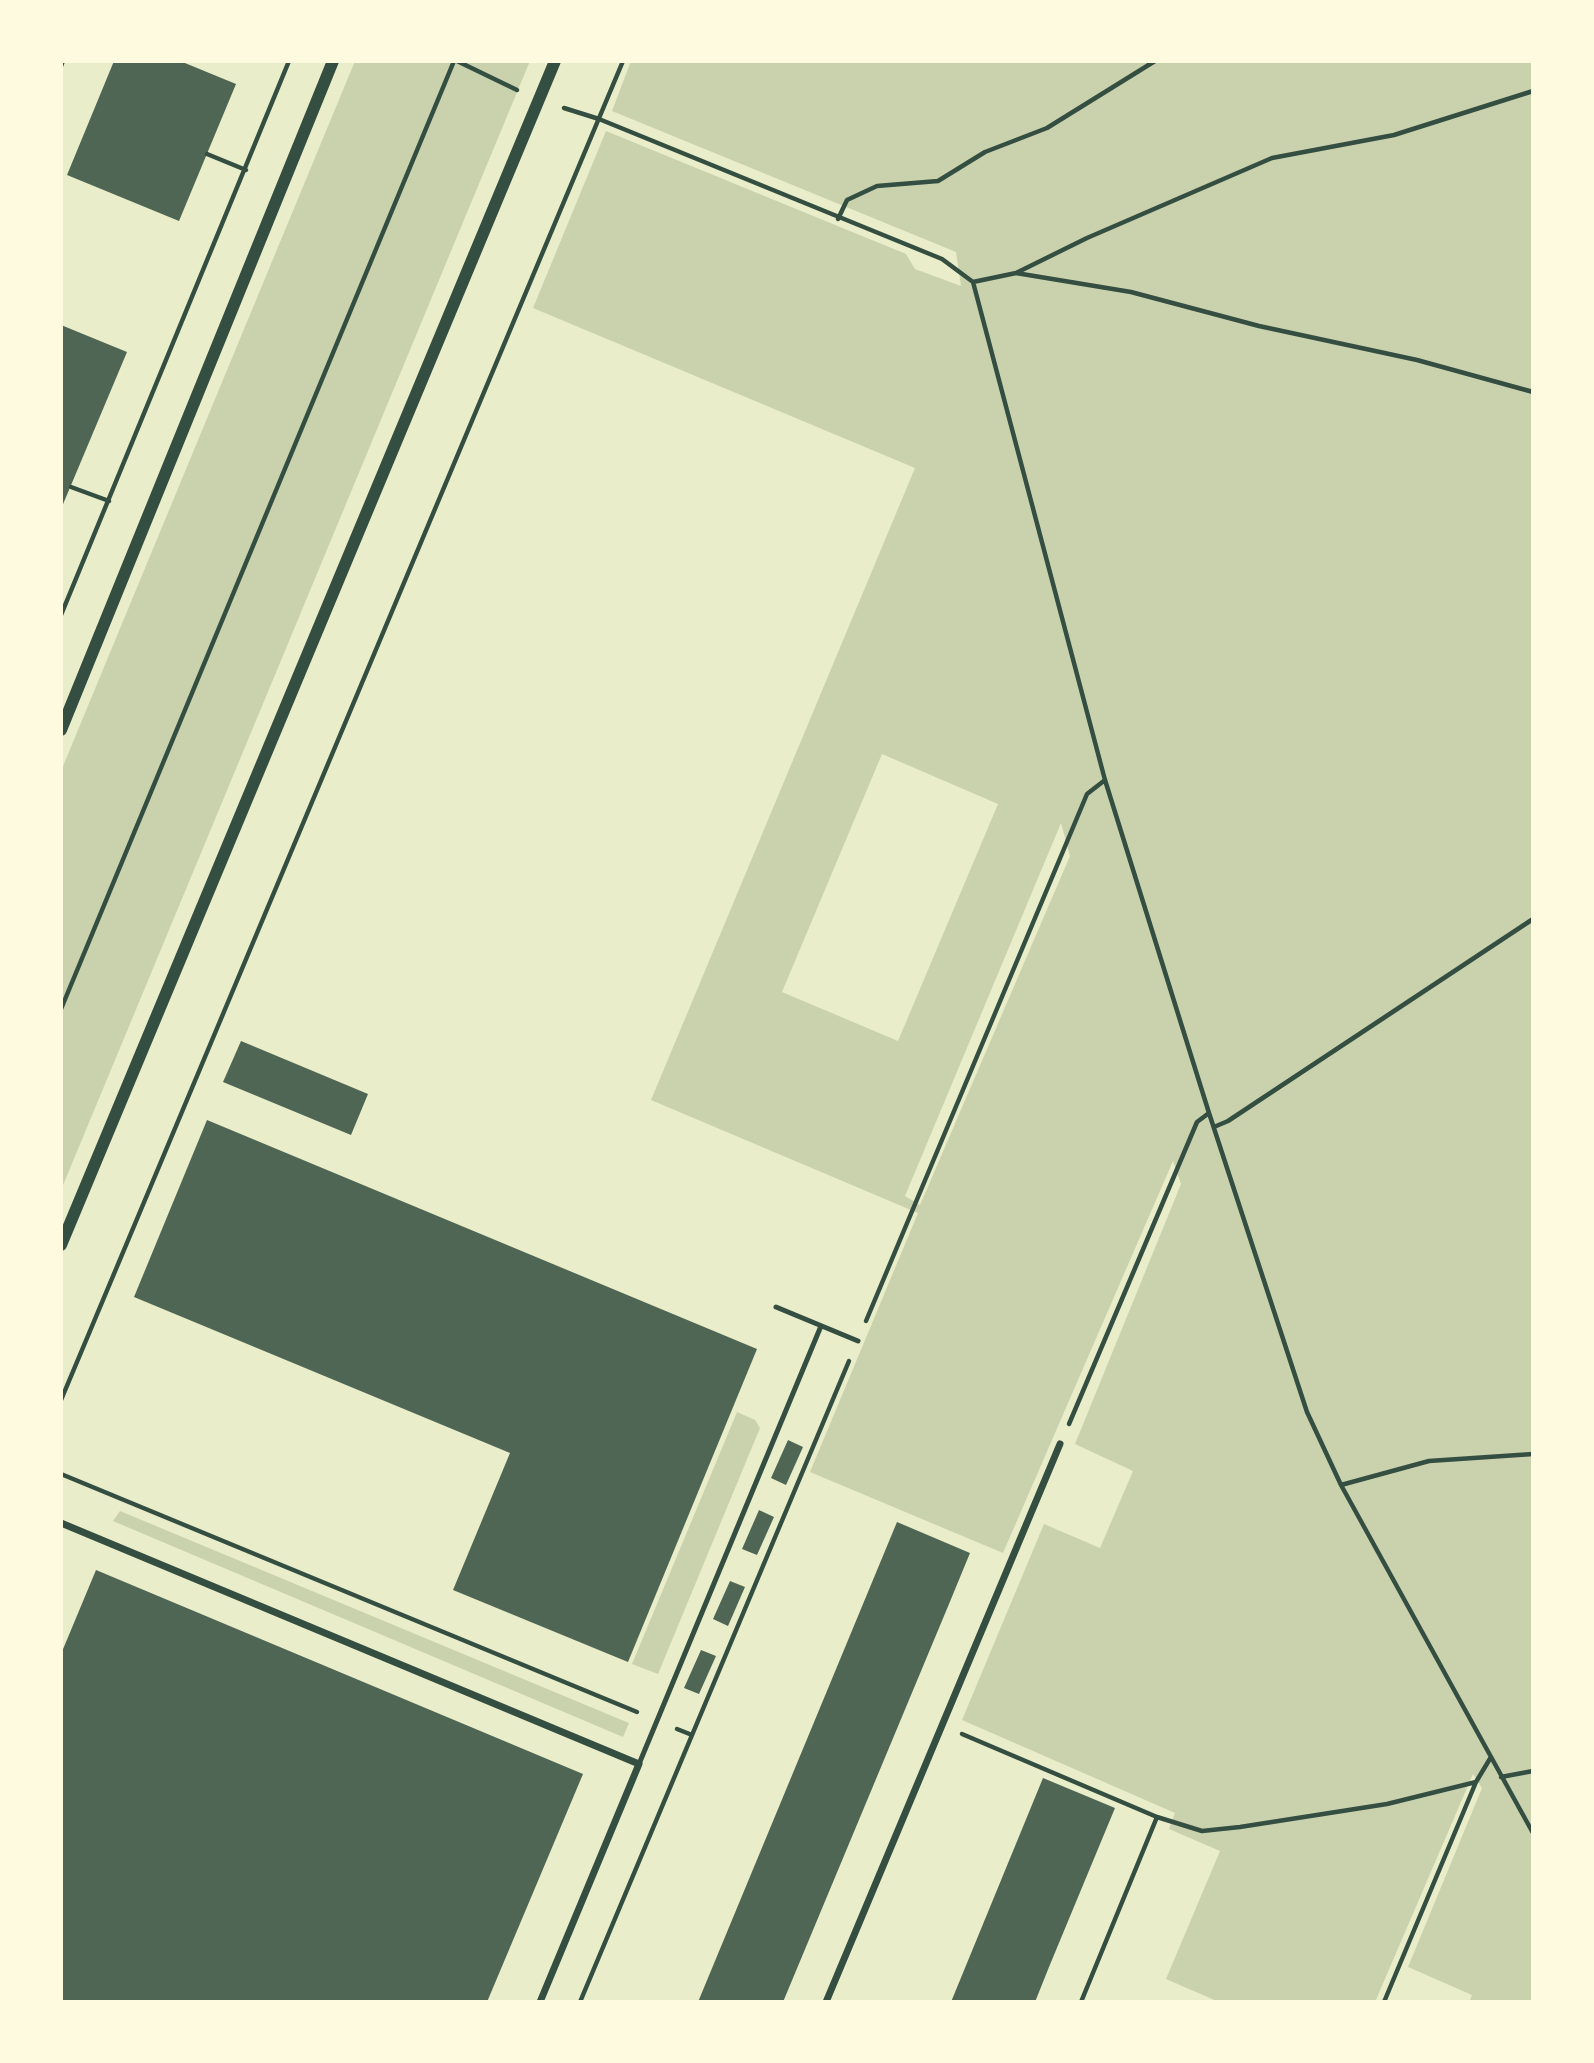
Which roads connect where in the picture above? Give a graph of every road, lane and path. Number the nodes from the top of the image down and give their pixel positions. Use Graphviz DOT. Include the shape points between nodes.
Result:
graph roads {
  1 [pos="289,61"];
  2 [pos="333,61"];
  3 [pos="454,61"];
  4 [pos="555,61"];
  5 [pos="623,61"];
  6 [pos="1155,61"];
  7 [pos="1533,92"];
  8 [pos="599,119"];
  9 [pos="207,154"];
  10 [pos="246,170"];
  11 [pos="838,219"];
  12 [pos="1016,273"];
  13 [pos="973,282"];
  14 [pos="1533,392"];
  15 [pos="71,487"];
  16 [pos="109,501"];
  17 [pos="61,615"];
  18 [pos="61,730"];
  19 [pos="1105,780"];
  20 [pos="1533,919"];
  21 [pos="61,1009"];
  22 [pos="1209,1113"];
  23 [pos="1214,1128"];
  24 [pos="914,1207"];
  25 [pos="61,1245"];
  26 [pos="776,1307"];
  27 [pos="821,1326"];
  28 [pos="858,1341"];
  29 [pos="61,1400"];
  30 [pos="1065,1431"];
  31 [pos="1060,1444"];
  32 [pos="1533,1454"];
  33 [pos="804,1469"];
  34 [pos="61,1474"];
  35 [pos="1341,1485"];
  36 [pos="61,1522"];
  37 [pos="658,1720"];
  38 [pos="942,1726"];
  39 [pos="692,1735"];
  40 [pos="1491,1757"];
  41 [pos="639,1764"];
  42 [pos="1533,1771"];
  43 [pos="1501,1777"];
  44 [pos="1476,1782"];
  45 [pos="1157,1817"];
  46 [pos="1533,1833"];
  47 [pos="540,2002"];
  48 [pos="580,2002"];
  49 [pos="826,2002"];
  50 [pos="1081,2002"];
  51 [pos="1384,2002"];
  1 -- 10 [label="path"];
  2 -- 18 [label="street"];
  3 -- 21 [label="path"];
  4 -- 25 [label="street"];
  5 -- 8 [label="path"];
  6 -- 11 [label="path" via="1047,128 985,152 937,181 877,186 847,200"];
  7 -- 12 [label="path" via="1394,135 1272,158"];
  8 -- 11 [label="path"];
  8 -- 29 [label="path"];
  9 -- 10 [label="path"];
  10 -- 16 [label="path"];
  11 -- 13 [label="path" via="942,259"];
  12 -- 13 [label="path"];
  12 -- 14 [label="path" via="1131,292"];
  13 -- 19 [label="path"];
  15 -- 16 [label="path"];
  16 -- 17 [label="path"];
  19 -- 22 [label="path"];
  19 -- 24 [label="path" via="1087,794"];
  20 -- 23 [label="path"];
  22 -- 23 [label="path"];
  22 -- 30 [label="path" via="1197,1122"];
  23 -- 35 [label="path" via="1307,1412"];
  26 -- 27 [label="lane"];
  27 -- 28 [label="lane"];
  27 -- 37 [label="lane"];
  31 -- 38 [label="street"];
  32 -- 35 [label="path" via="1429,1461"];
  33 -- 39 [label="path"];
  34 -- 37 [label="path"];
  35 -- 40 [label="path"];
  36 -- 41 [label="street"];
  37 -- 39 [label="path"];
  37 -- 41 [label="lane"];
  38 -- 45 [label="path"];
  38 -- 49 [label="street"];
  39 -- 48 [label="path"];
  40 -- 43 [label="path"];
  40 -- 44 [label="path"];
  41 -- 47 [label="street"];
  42 -- 43 [label="path"];
  43 -- 46 [label="path"];
  44 -- 45 [label="path" via="1387,1804 1240,1827 1202,1831"];
  44 -- 51 [label="path"];
  45 -- 50 [label="path"];
}
